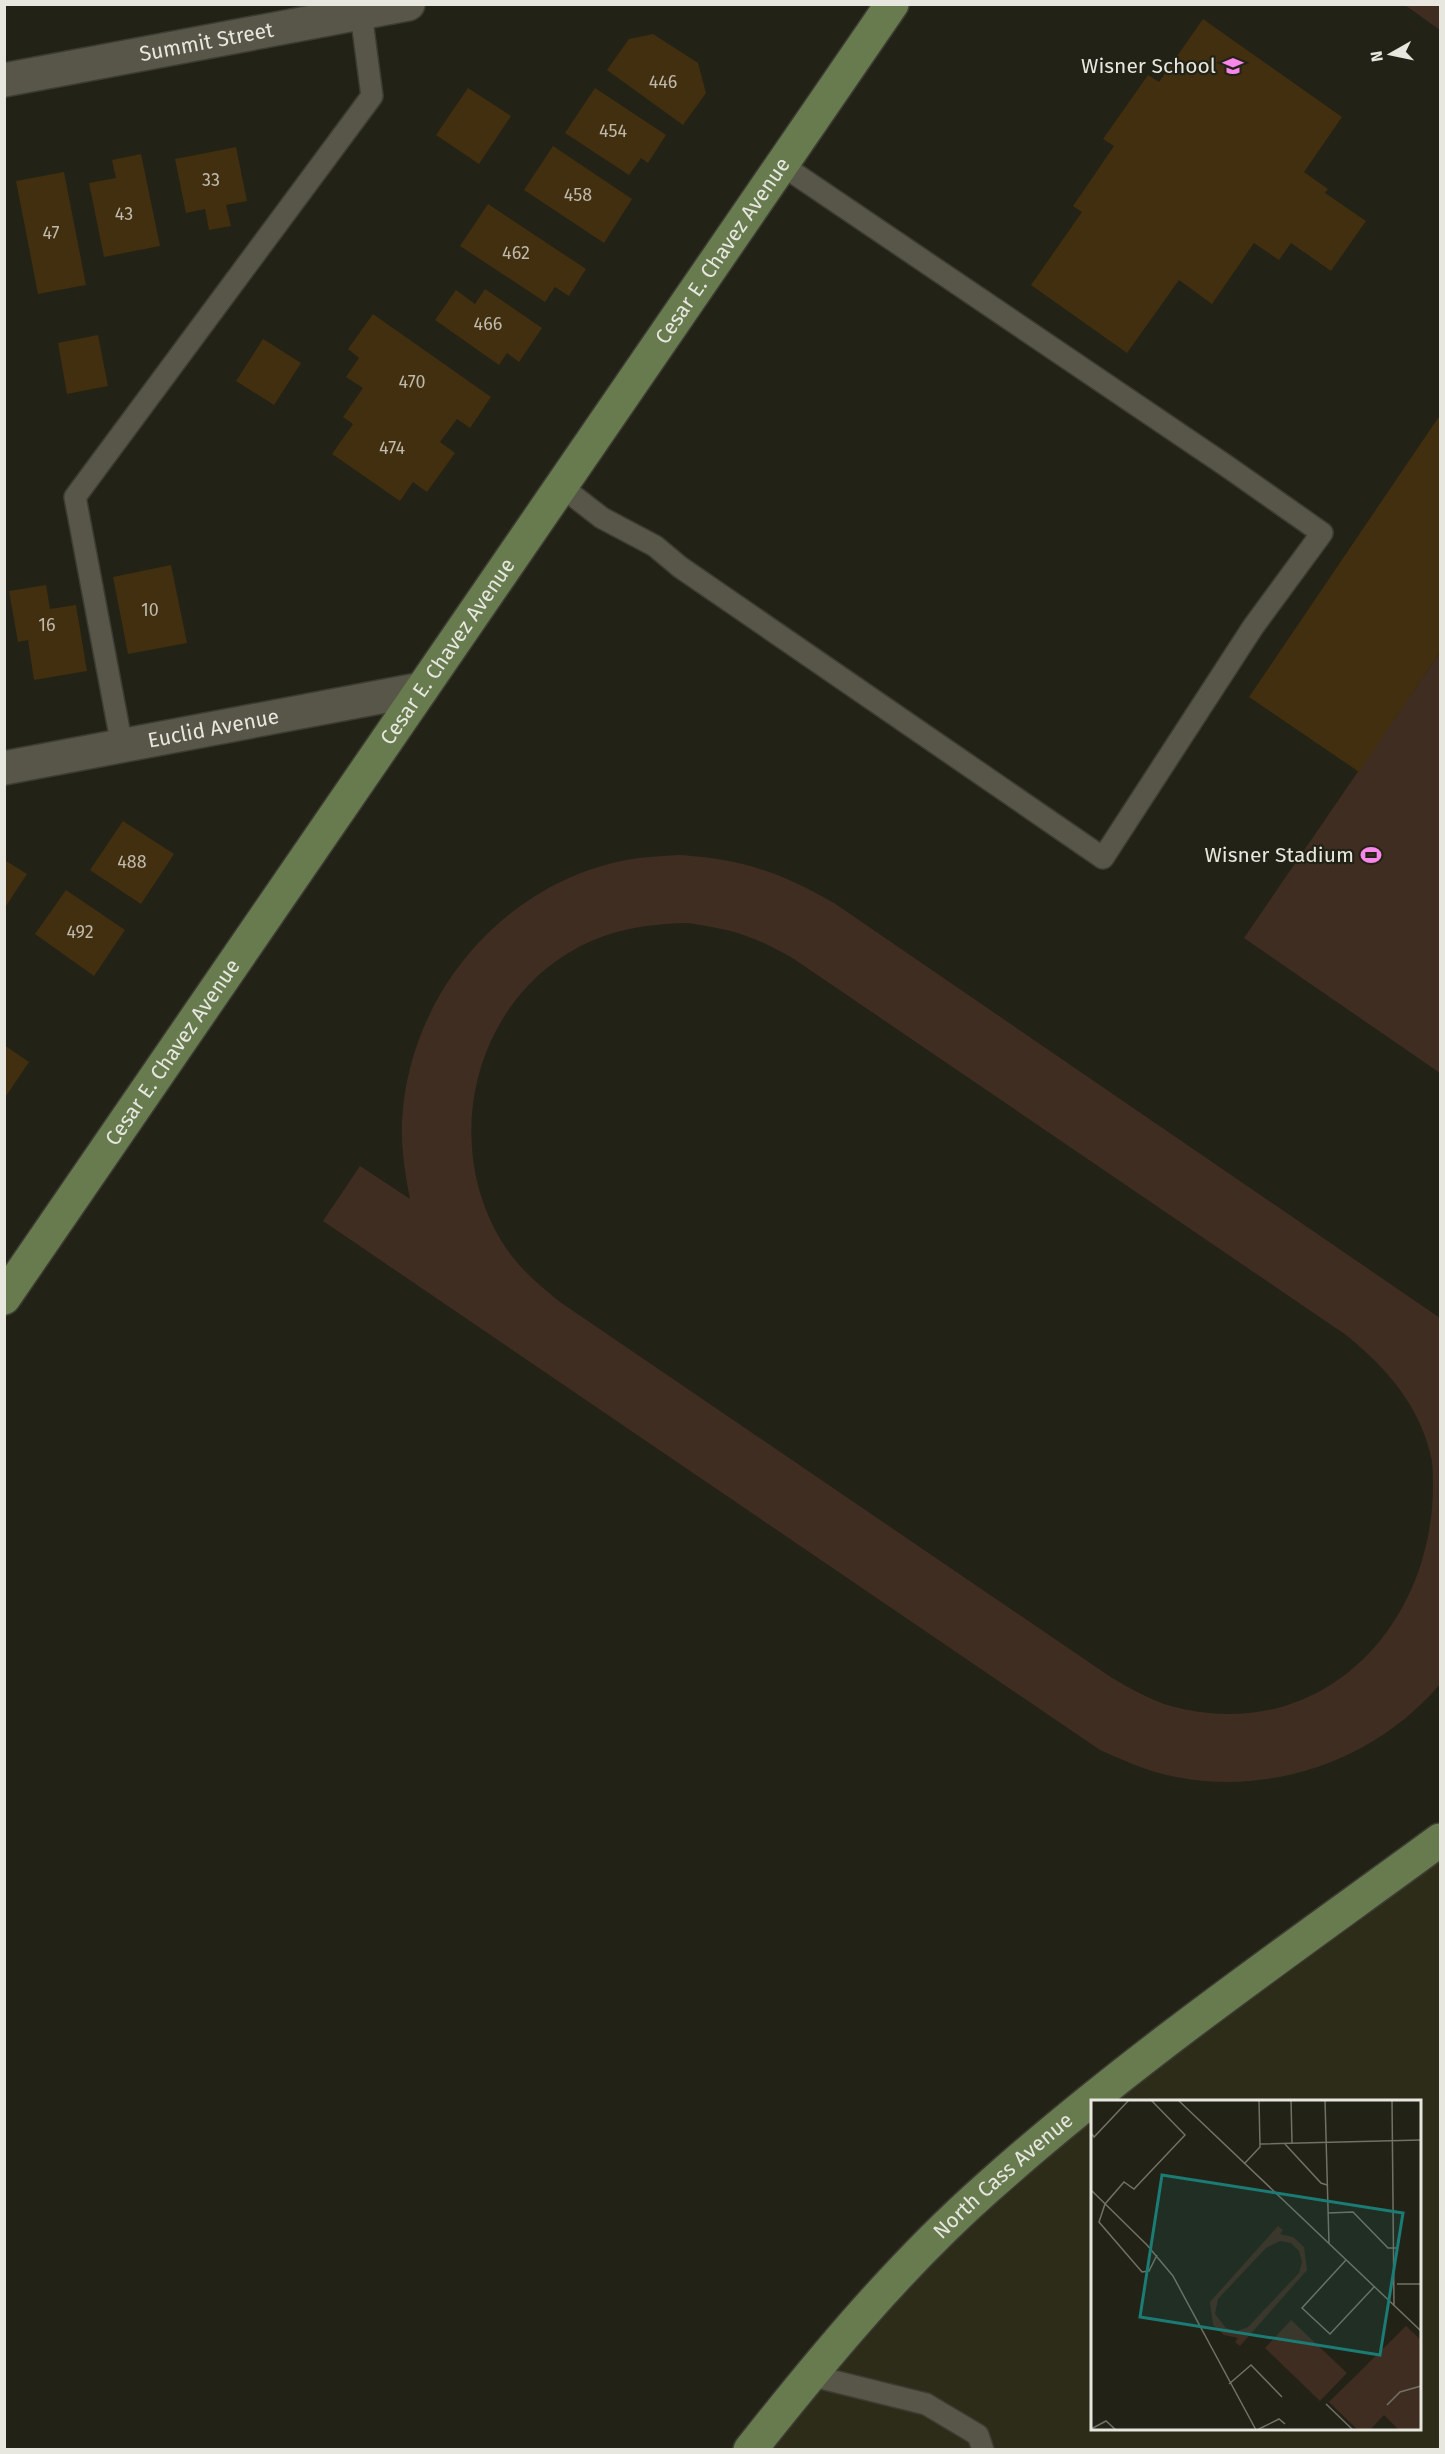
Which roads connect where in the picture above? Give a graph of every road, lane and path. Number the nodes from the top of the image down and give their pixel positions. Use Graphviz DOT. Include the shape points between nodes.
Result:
graph roads {
  1 [pos="408,4"];
  2 [pos="892,4"];
  3 [pos="361,13"];
  4 [pos="4,80"];
  5 [pos="783,165"];
  6 [pos="562,487"];
  7 [pos="422,689"];
  8 [pos="122,746"];
  9 [pos="4,768"];
  10 [pos="4,1298"];
  11 [pos="1440,1840"];
  12 [pos="1092,2100"];
  13 [pos="1091,2101"];
  14 [pos="809,2375"];
  15 [pos="750,2450"];
  16 [pos="983,2450"];
  1 -- 3 [label="street, Summit Street"];
  2 -- 5 [label="main road, Cesar E. Chavez Avenue"];
  3 -- 4 [label="street, Summit Street"];
  3 -- 8 [label="lane" via="372,96 75,497"];
  5 -- 6 [label="main road, Cesar E. Chavez Avenue"];
  5 -- 6 [label="lane" via="1322,533 1253,627 1103,858 655,546 602,518"];
  6 -- 7 [label="main road, Cesar E. Chavez Avenue"];
  7 -- 8 [label="street, Euclid Avenue"];
  7 -- 10 [label="main road, Cesar E. Chavez Avenue"];
  8 -- 9 [label="street, Euclid Avenue"];
  11 -- 12 [label="main road, North Cass Avenue"];
  13 -- 14 [label="main road, North Cass Avenue" via="986,2189 892,2283"];
  14 -- 15 [label="main road, North Cass Avenue"];
  14 -- 16 [label="lane" via="926,2404 978,2434"];
}
